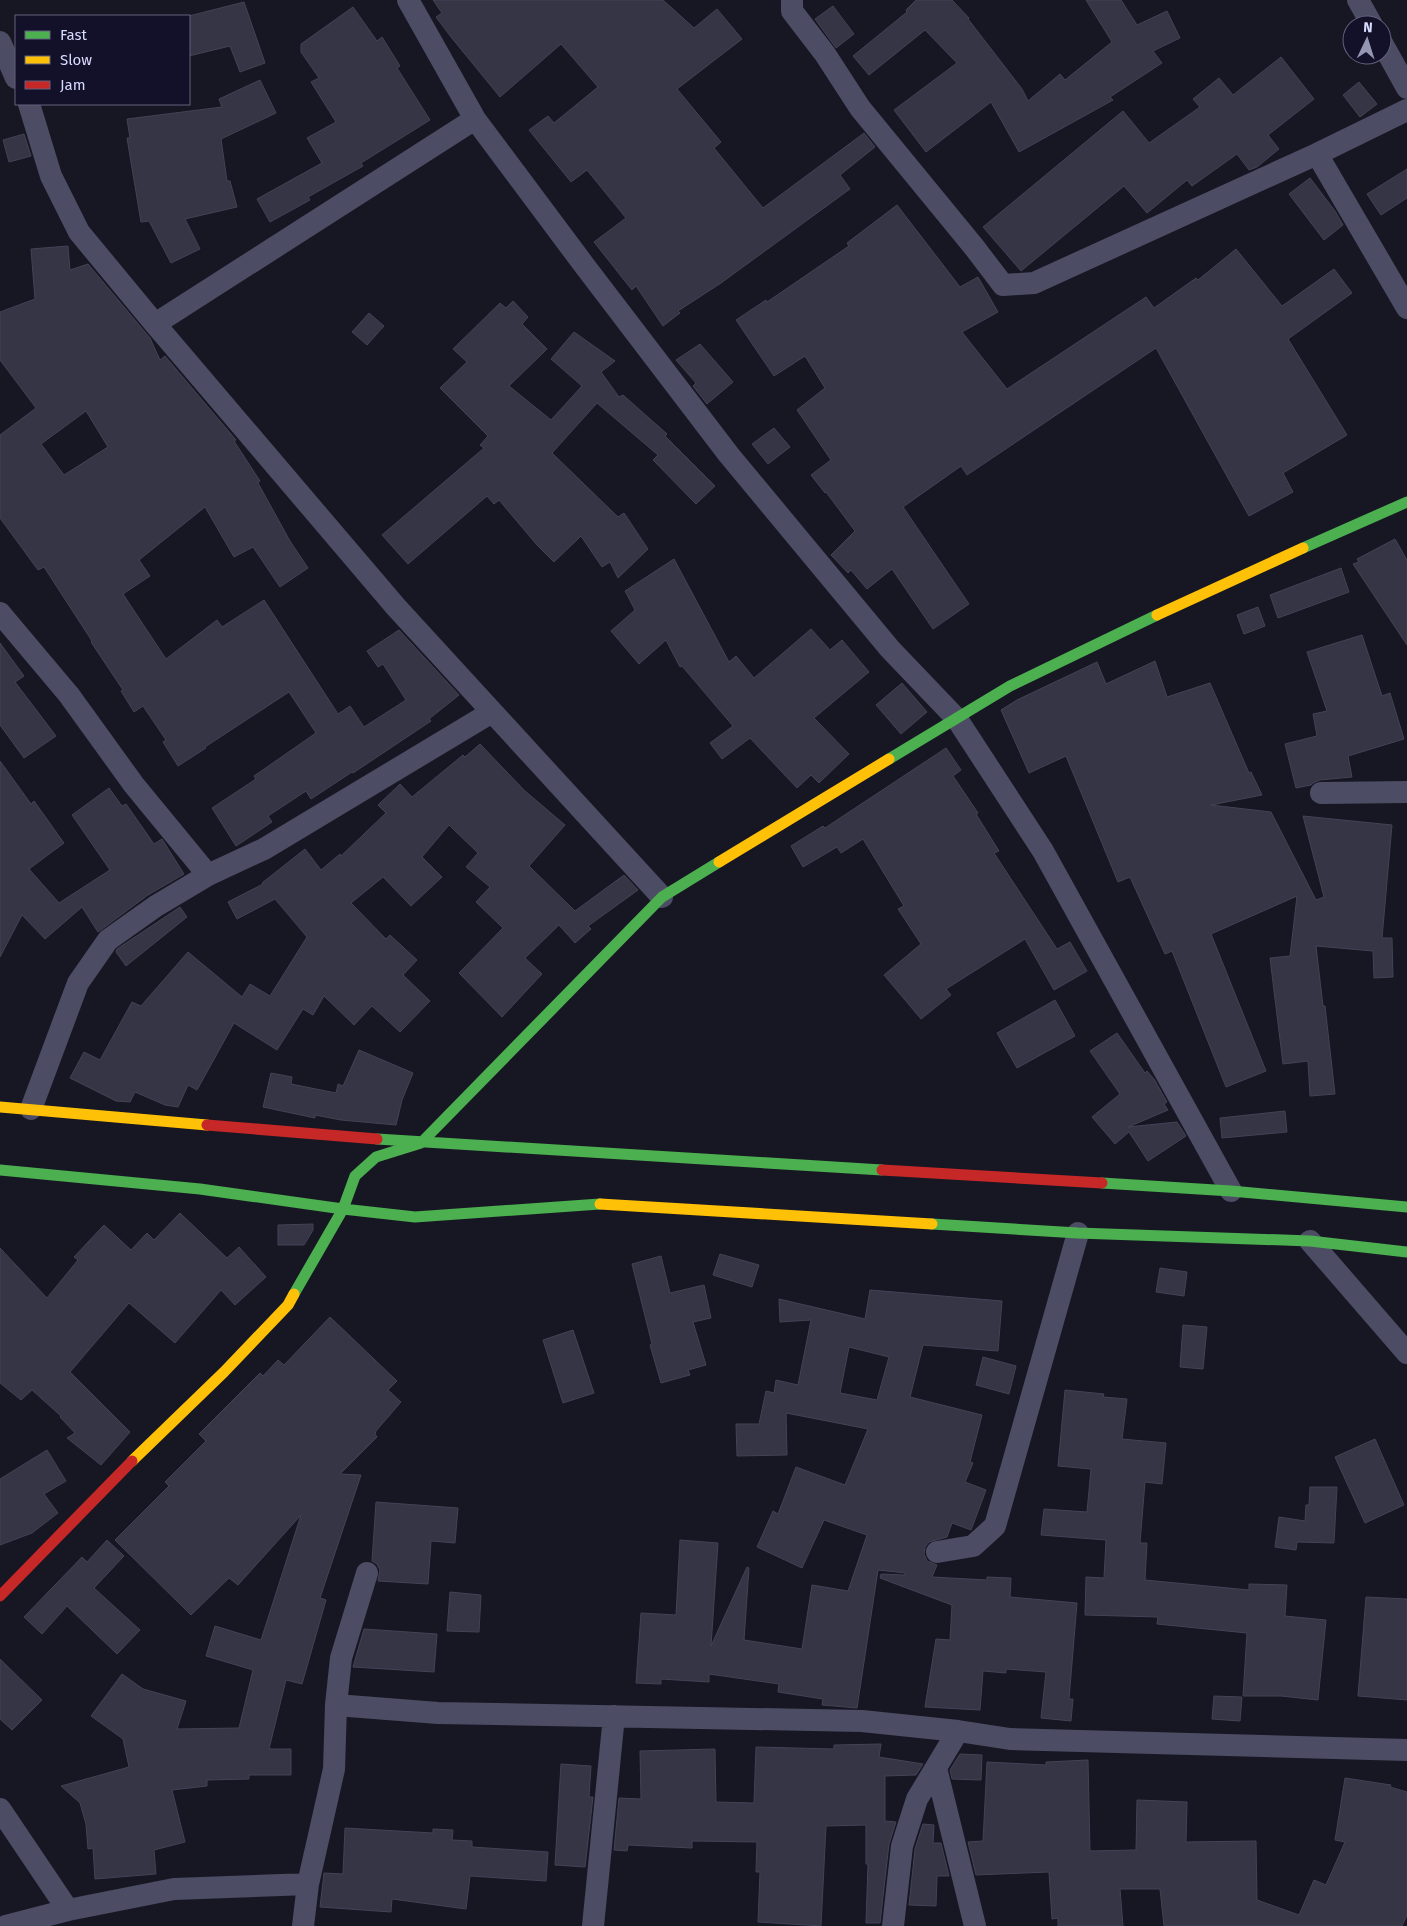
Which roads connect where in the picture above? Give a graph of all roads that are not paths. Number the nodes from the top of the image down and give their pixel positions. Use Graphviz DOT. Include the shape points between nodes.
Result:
graph roads {
  1 [pos="408,0"];
  2 [pos="792,0"];
  3 [pos="1358,0"];
  4 [pos="1366,15"];
  5 [pos="0,42"];
  6 [pos="1392,61"];
  7 [pos="15,76"];
  8 [pos="1407,88"];
  9 [pos="29,105"];
  10 [pos="1407,110"];
  11 [pos="475,119"];
  12 [pos="1317,154"];
  13 [pos="1407,308"];
  14 [pos="155,324"];
  15 [pos="1407,502"];
  16 [pos="0,613"];
  17 [pos="492,712"];
  18 [pos="957,719"];
  19 [pos="1407,792"];
  20 [pos="1321,793"];
  21 [pos="208,875"];
  22 [pos="662,897"];
  23 [pos="0,1106"];
  24 [pos="31,1109"];
  25 [pos="421,1143"];
  26 [pos="0,1170"];
  27 [pos="1231,1191"];
  28 [pos="1407,1207"];
  29 [pos="343,1209"];
  30 [pos="1078,1233"];
  31 [pos="1310,1240"];
  32 [pos="1407,1252"];
  33 [pos="1407,1353"];
  34 [pos="938,1552"];
  35 [pos="367,1573"];
  36 [pos="0,1596"];
  37 [pos="336,1705"];
  38 [pos="614,1716"];
  39 [pos="958,1731"];
  40 [pos="1407,1750"];
  41 [pos="936,1768"];
  42 [pos="0,1809"];
  43 [pos="308,1884"];
  44 [pos="68,1910"];
  45 [pos="6,1926"];
  46 [pos="303,1926"];
  47 [pos="593,1926"];
  48 [pos="893,1926"];
  49 [pos="976,1926"];
  1 -- 11 [label="street"];
  2 -- 12 [label="street" via="792,11 860,108 1003,285 1034,283"];
  3 -- 4 [label="street"];
  5 -- 7 [label="street"];
  6 -- 8 [label="street"];
  9 -- 14 [label="street" via="51,176 79,232"];
  10 -- 12 [label="street"];
  11 -- 14 [label="street"];
  11 -- 18 [label="street" via="729,455 890,649"];
  12 -- 13 [label="street"];
  14 -- 17 [label="street" via="396,607"];
  15 -- 18 [label="street" via="1212,589 1010,686"];
  16 -- 21 [label="street" via="69,695 134,785"];
  17 -- 21 [label="street" via="264,849"];
  17 -- 22 [label="street"];
  18 -- 22 [label="street"];
  18 -- 27 [label="street" via="1043,851"];
  19 -- 20 [label="street"];
  21 -- 24 [label="street" via="108,940 78,983"];
  22 -- 25 [label="street"];
  23 -- 24 [label="street"];
  24 -- 25 [label="street"];
  25 -- 27 [label="street"];
  25 -- 29 [label="street" via="376,1157 354,1176"];
  26 -- 29 [label="street" via="200,1189"];
  27 -- 28 [label="street"];
  29 -- 30 [label="street" via="415,1217 605,1204"];
  29 -- 36 [label="street" via="288,1304"];
  30 -- 31 [label="street"];
  30 -- 34 [label="street" via="995,1526 973,1546"];
  31 -- 32 [label="street"];
  31 -- 33 [label="street"];
  35 -- 37 [label="street" via="341,1658"];
  37 -- 38 [label="street" via="438,1713"];
  37 -- 43 [label="street" via="334,1769"];
  38 -- 39 [label="street" via="862,1721"];
  38 -- 47 [label="street"];
  39 -- 40 [label="street" via="1010,1739"];
  39 -- 41 [label="street"];
  41 -- 48 [label="street" via="917,1799 902,1846"];
  41 -- 49 [label="street"];
  42 -- 44 [label="street"];
  43 -- 44 [label="street" via="174,1889"];
  43 -- 46 [label="street"];
  44 -- 45 [label="street"];
}
